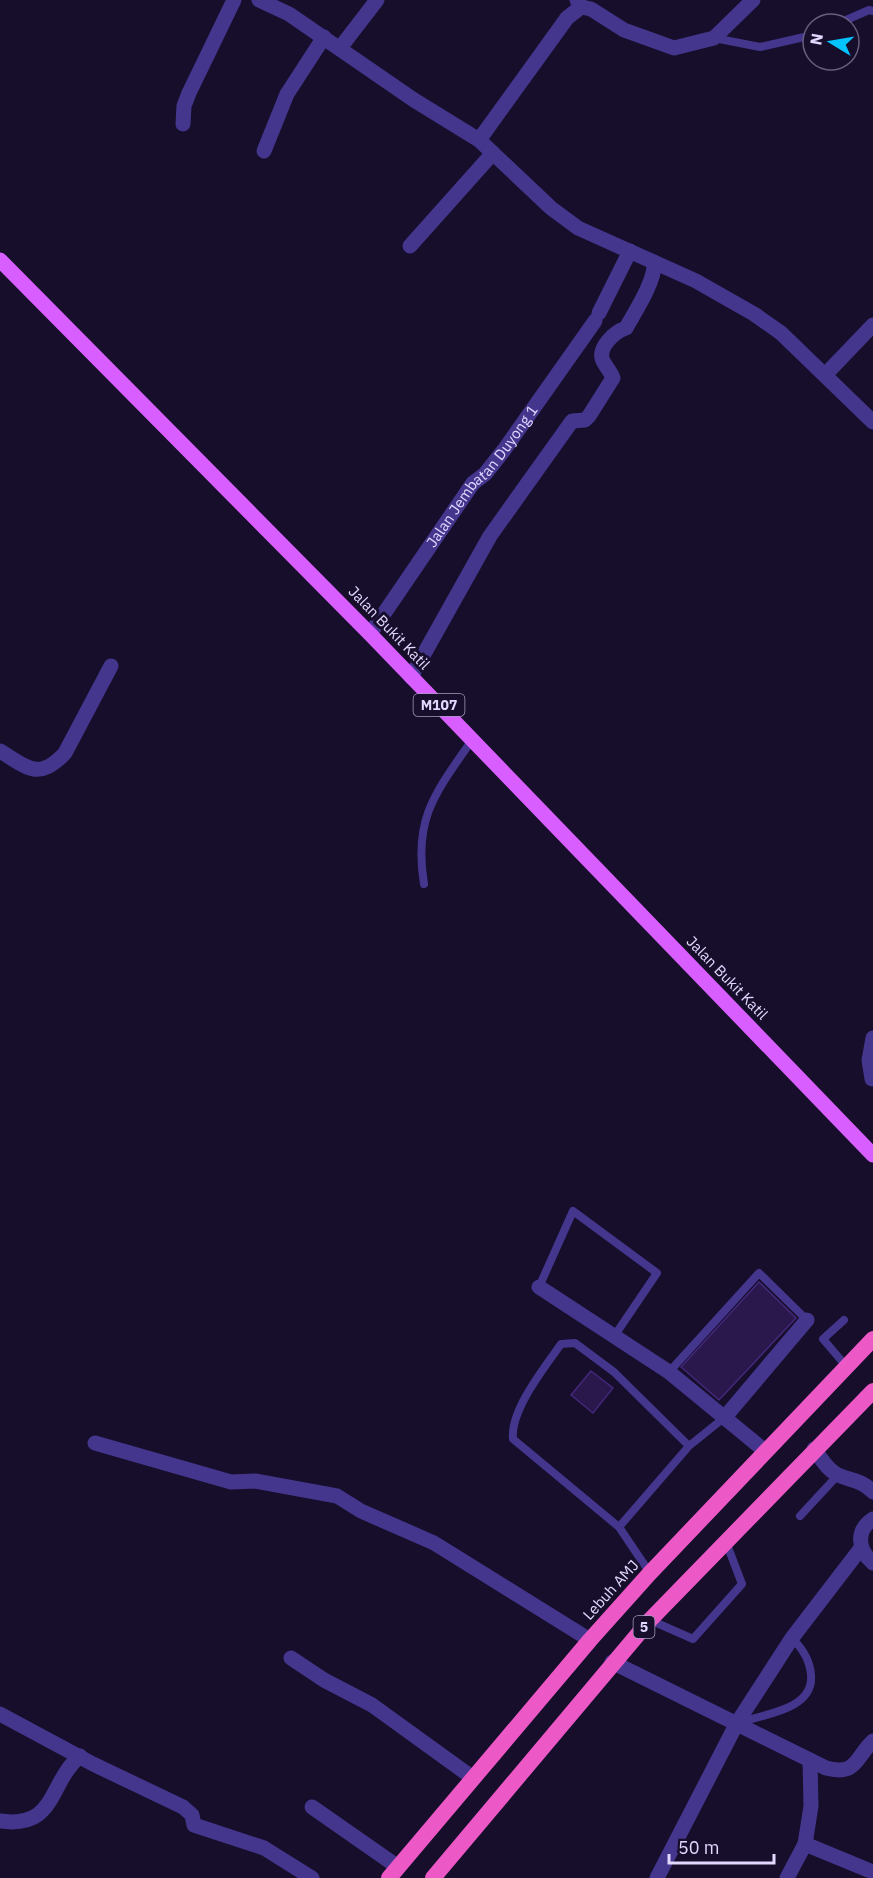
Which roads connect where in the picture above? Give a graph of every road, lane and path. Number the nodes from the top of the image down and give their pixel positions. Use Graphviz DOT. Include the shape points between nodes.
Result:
graph roads {
  1 [pos="234,0"];
  2 [pos="259,0"];
  3 [pos="377,0"];
  4 [pos="753,0"];
  5 [pos="579,4"];
  6 [pos="324,37"];
  7 [pos="801,37"];
  8 [pos="714,38"];
  9 [pos="340,48"];
  10 [pos="183,124"];
  11 [pos="479,140"];
  12 [pos="264,151"];
  13 [pos="493,153"];
  14 [pos="410,246"];
  15 [pos="630,251"];
  16 [pos="0,260"];
  17 [pos="654,262"];
  18 [pos="873,325"];
  19 [pos="825,375"];
  20 [pos="873,422"];
  21 [pos="370,634"];
  22 [pos="111,666"];
  23 [pos="411,677"];
  24 [pos="472,740"];
  25 [pos="0,751"];
  26 [pos="424,884"];
  27 [pos="873,1038"];
  28 [pos="872,1079"];
  29 [pos="873,1155"];
  30 [pos="539,1287"];
  31 [pos="807,1320"];
  32 [pos="844,1320"];
  33 [pos="873,1333"];
  34 [pos="615,1335"];
  35 [pos="873,1339"];
  36 [pos="846,1366"];
  37 [pos="669,1372"];
  38 [pos="873,1391"];
  39 [pos="725,1417"];
  40 [pos="95,1443"];
  41 [pos="689,1446"];
  42 [pos="814,1449"];
  43 [pos="765,1451"];
  44 [pos="838,1475"];
  45 [pos="873,1492"];
  46 [pos="800,1516"];
  47 [pos="873,1519"];
  48 [pos="619,1527"];
  49 [pos="726,1541"];
  50 [pos="861,1548"];
  51 [pos="873,1563"];
  52 [pos="650,1573"];
  53 [pos="650,1620"];
  54 [pos="792,1638"];
  55 [pos="590,1640"];
  56 [pos="291,1658"];
  57 [pos="612,1662"];
  58 [pos="0,1714"];
  59 [pos="736,1723"];
  60 [pos="873,1741"];
  61 [pos="80,1756"];
  62 [pos="810,1761"];
  63 [pos="473,1778"];
  64 [pos="312,1807"];
  65 [pos="0,1821"];
  66 [pos="805,1844"];
  67 [pos="394,1872"];
  68 [pos="873,1872"];
  69 [pos="312,1878"];
  70 [pos="432,1878"];
  71 [pos="657,1878"];
  72 [pos="787,1878"];
  1 -- 10 [label="street" via="189,93"];
  2 -- 6 [label="street"];
  3 -- 9 [label="street"];
  4 -- 8 [label="street"];
  5 -- 8 [label="street" via="624,30 665,46 674,48"];
  5 -- 11 [label="street"];
  6 -- 9 [label="street"];
  6 -- 12 [label="street" via="287,94"];
  7 -- 8 [label="lane" via="760,47"];
  9 -- 11 [label="street"];
  11 -- 13 [label="street"];
  13 -- 14 [label="street"];
  13 -- 15 [label="street" via="578,228"];
  15 -- 17 [label="street"];
  15 -- 21 [label="street, Jalan Jembatan Duyong 1" via="597,317 504,450 473,483"];
  16 -- 21 [label="main road, Jalan Bukit Katil / M107"];
  17 -- 19 [label="street" via="754,314 781,333"];
  17 -- 23 [label="street" via="652,277 626,328 612,337 602,351 602,359 613,378 589,416 572,422 490,536"];
  18 -- 19 [label="street"];
  19 -- 20 [label="street"];
  21 -- 23 [label="main road, Jalan Bukit Katil / M107"];
  22 -- 25 [label="street" via="65,753 56,762 40,771"];
  23 -- 24 [label="main road, Jalan Bukit Katil / M107"];
  24 -- 26 [label="lane" via="441,784 423,824 420,843"];
  24 -- 29 [label="main road, Jalan Bukit Katil / M107"];
  27 -- 28 [label="street" via="869,1060"];
  30 -- 34 [label="street"];
  30 -- 34 [label="lane" via="573,1210 657,1273"];
  31 -- 37 [label="lane" via="759,1273"];
  31 -- 39 [label="street"];
  32 -- 36 [label="lane" via="823,1339"];
  33 -- 36 [label="highway"];
  34 -- 37 [label="street"];
  35 -- 36 [label="highway, Lebuh AMJ / 5"];
  36 -- 43 [label="highway, Lebuh AMJ / 5"];
  37 -- 39 [label="street"];
  38 -- 42 [label="highway, 5"];
  39 -- 41 [label="lane"];
  39 -- 43 [label="street"];
  40 -- 55 [label="street" via="210,1478 255,1481 337,1496 435,1543"];
  41 -- 48 [label="lane"];
  41 -- 48 [label="lane" via="614,1372 575,1343 561,1344 524,1401 514,1421 513,1439"];
  42 -- 44 [label="street" via="826,1467"];
  42 -- 49 [label="highway, 5"];
  43 -- 52 [label="highway, Lebuh AMJ / 5"];
  44 -- 45 [label="street" via="864,1483"];
  44 -- 46 [label="lane"];
  47 -- 50 [label="street" via="863,1530"];
  48 -- 52 [label="lane"];
  49 -- 53 [label="highway, 5"];
  49 -- 53 [label="lane" via="742,1584 693,1638"];
  50 -- 51 [label="street"];
  50 -- 54 [label="street"];
  52 -- 55 [label="highway, Lebuh AMJ / 5"];
  53 -- 57 [label="highway, 5"];
  54 -- 59 [label="street"];
  54 -- 59 [label="lane" via="811,1671 809,1691 798,1702"];
  55 -- 63 [label="highway, Lebuh AMJ / 5"];
  56 -- 63 [label="street" via="372,1705"];
  57 -- 59 [label="street"];
  57 -- 70 [label="highway, 5"];
  58 -- 61 [label="street"];
  59 -- 62 [label="street"];
  59 -- 71 [label="street"];
  60 -- 62 [label="street" via="857,1764 846,1770"];
  61 -- 65 [label="street" via="41,1813 29,1821"];
  61 -- 69 [label="street" via="183,1807 192,1815 194,1825 264,1848"];
  62 -- 66 [label="street" via="811,1806"];
  63 -- 67 [label="highway, Lebuh AMJ / 5"];
  64 -- 67 [label="street"];
  66 -- 68 [label="street"];
  66 -- 72 [label="street"];
}
